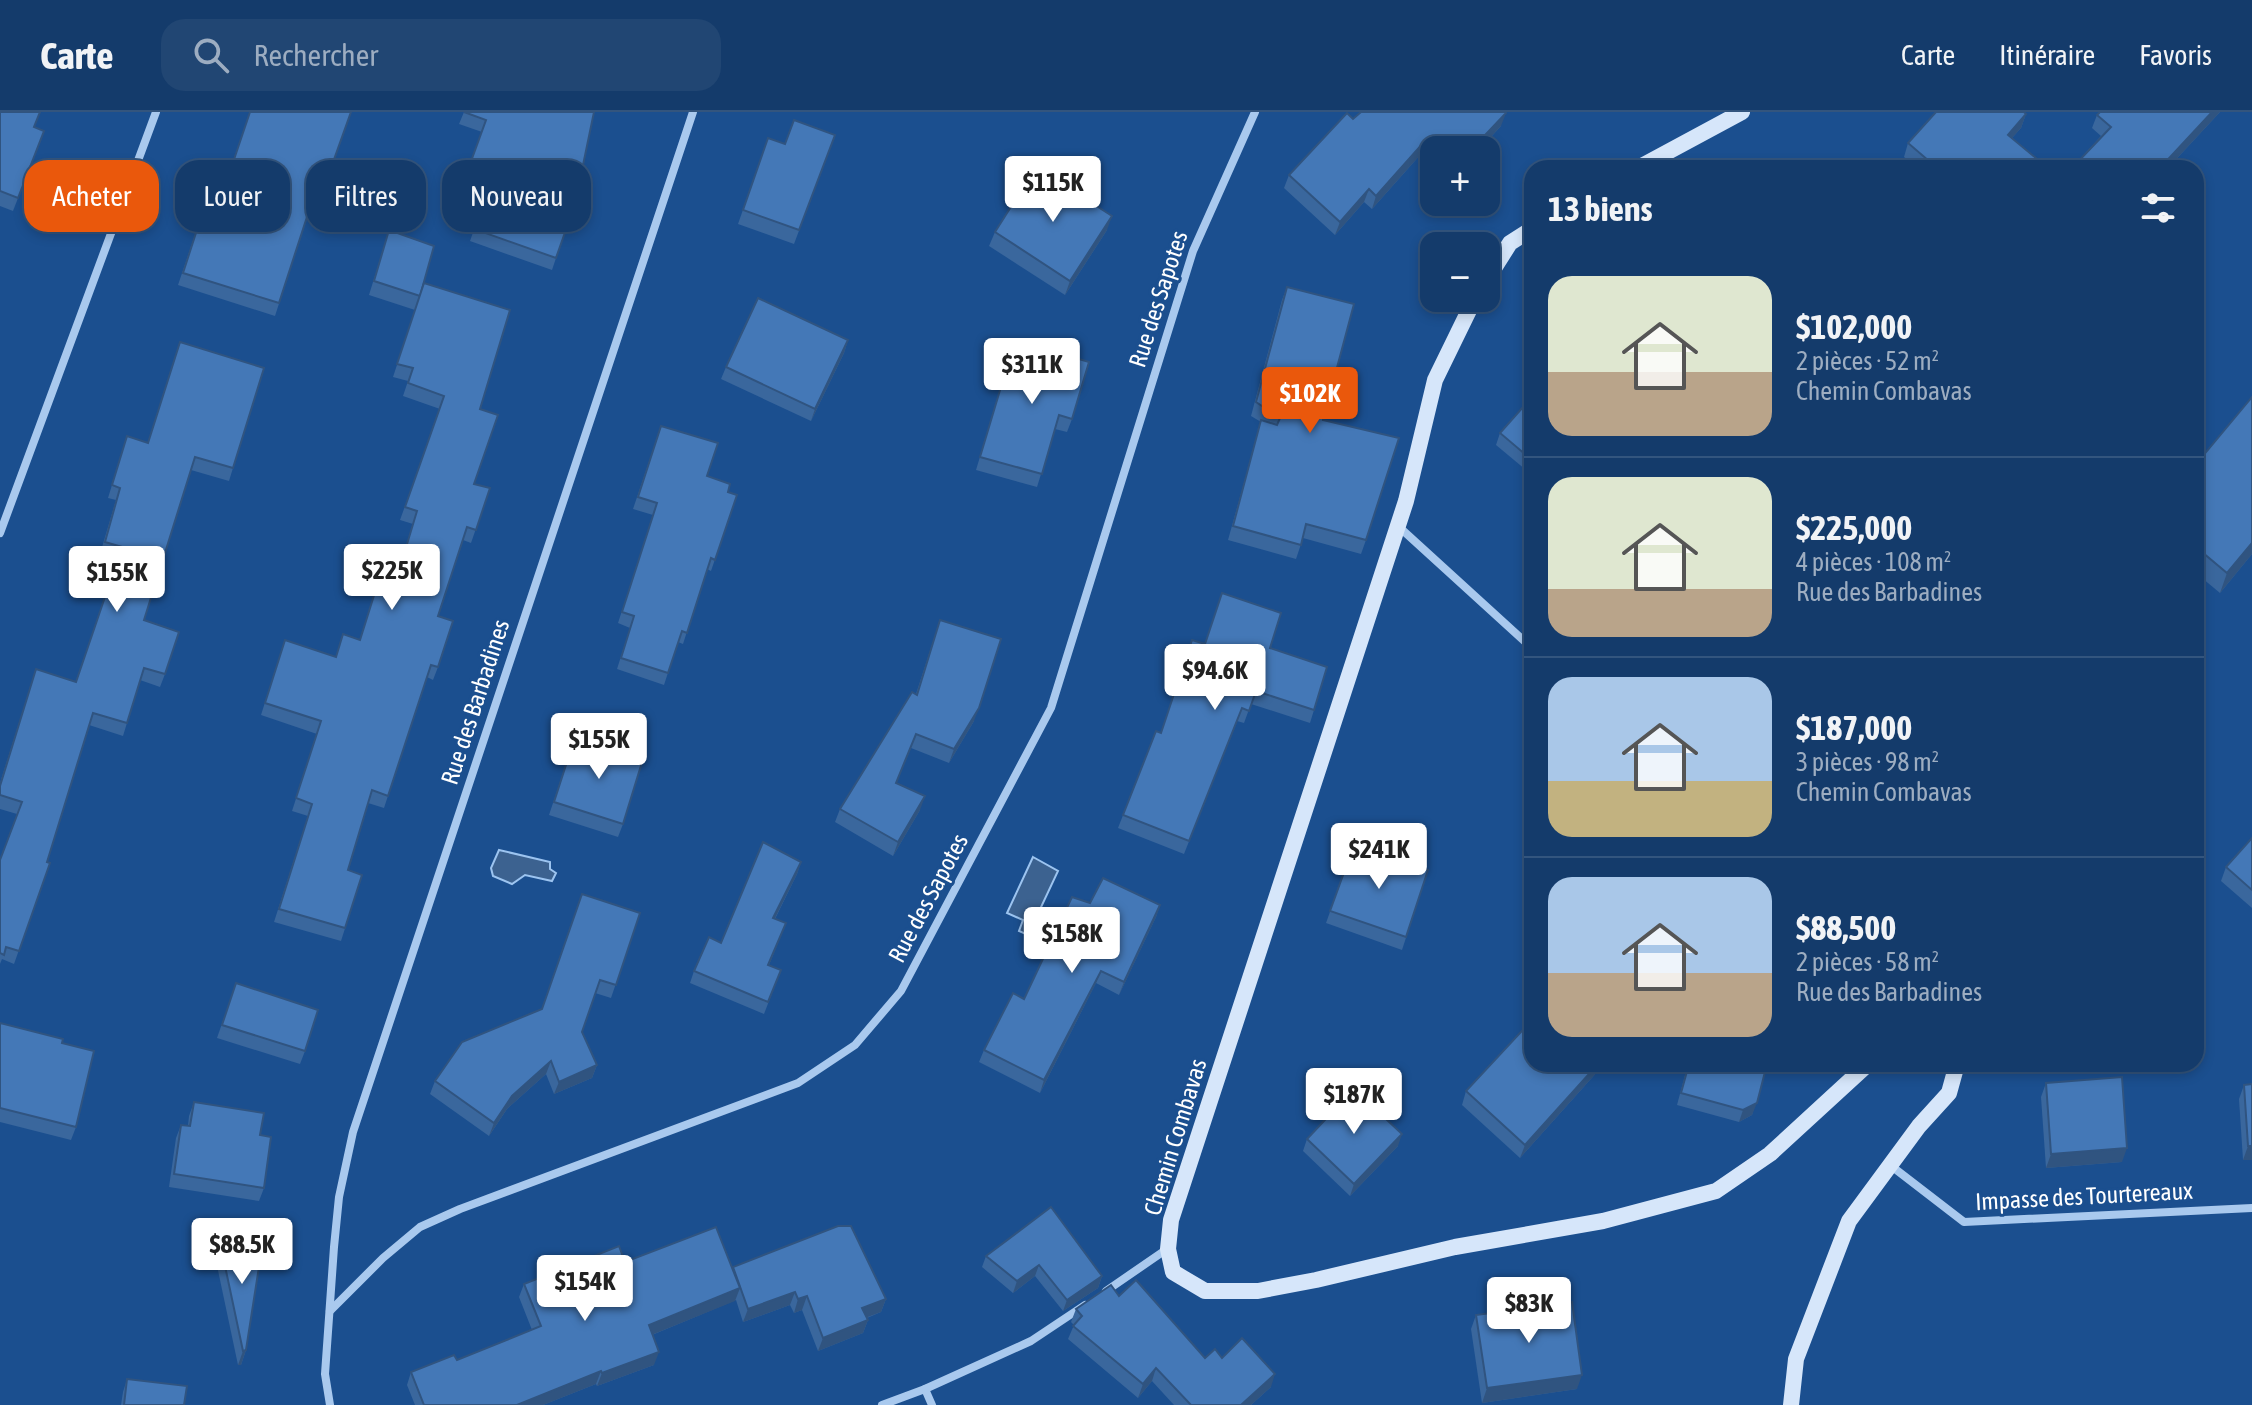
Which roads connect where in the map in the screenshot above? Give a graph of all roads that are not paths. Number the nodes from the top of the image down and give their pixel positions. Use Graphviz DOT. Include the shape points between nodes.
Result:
graph roads {
  1 [pos="156,112"];
  2 [pos="693,112"];
  3 [pos="1255,112"];
  4 [pos="1742,112"];
  5 [pos="1653,160"];
  6 [pos="1524,234"];
  7 [pos="1500,259"];
  8 [pos="1468,312"];
  9 [pos="1398,525"];
  10 [pos="0,533"];
  11 [pos="1524,641"];
  12 [pos="1859,1072"];
  13 [pos="1955,1072"];
  14 [pos="1890,1165"];
  15 [pos="2252,1208"];
  16 [pos="1168,1249"];
  17 [pos="330,1311"];
  18 [pos="925,1389"];
  19 [pos="330,1405"];
  20 [pos="882,1405"];
  21 [pos="932,1405"];
  22 [pos="1791,1405"];
  1 -- 10 [label="street"];
  2 -- 17 [label="street, Rue des Barbadines" via="353,1132 339,1197"];
  3 -- 17 [label="street, Rue des Sapotes" via="1193,251 1051,708 901,991 855,1045 798,1083 420,1227"];
  4 -- 5 [label="street"];
  6 -- 7 [label="street"];
  8 -- 9 [label="street, Chemin Combavas" via="1435,380"];
  9 -- 11 [label="street"];
  9 -- 16 [label="street, Chemin Combavas" via="1171,1220"];
  12 -- 16 [label="street, Chemin Combavas" via="1770,1154 1716,1191 1603,1221 1258,1291 1205,1291 1173,1272"];
  13 -- 14 [label="street" via="1949,1093"];
  14 -- 15 [label="street, Impasse des Tourtereaux" via="1964,1222"];
  14 -- 22 [label="street" via="1849,1221 1796,1359"];
  16 -- 18 [label="street" via="1031,1341"];
  17 -- 19 [label="street" via="325,1374"];
  18 -- 20 [label="street"];
  18 -- 21 [label="street"];
}
